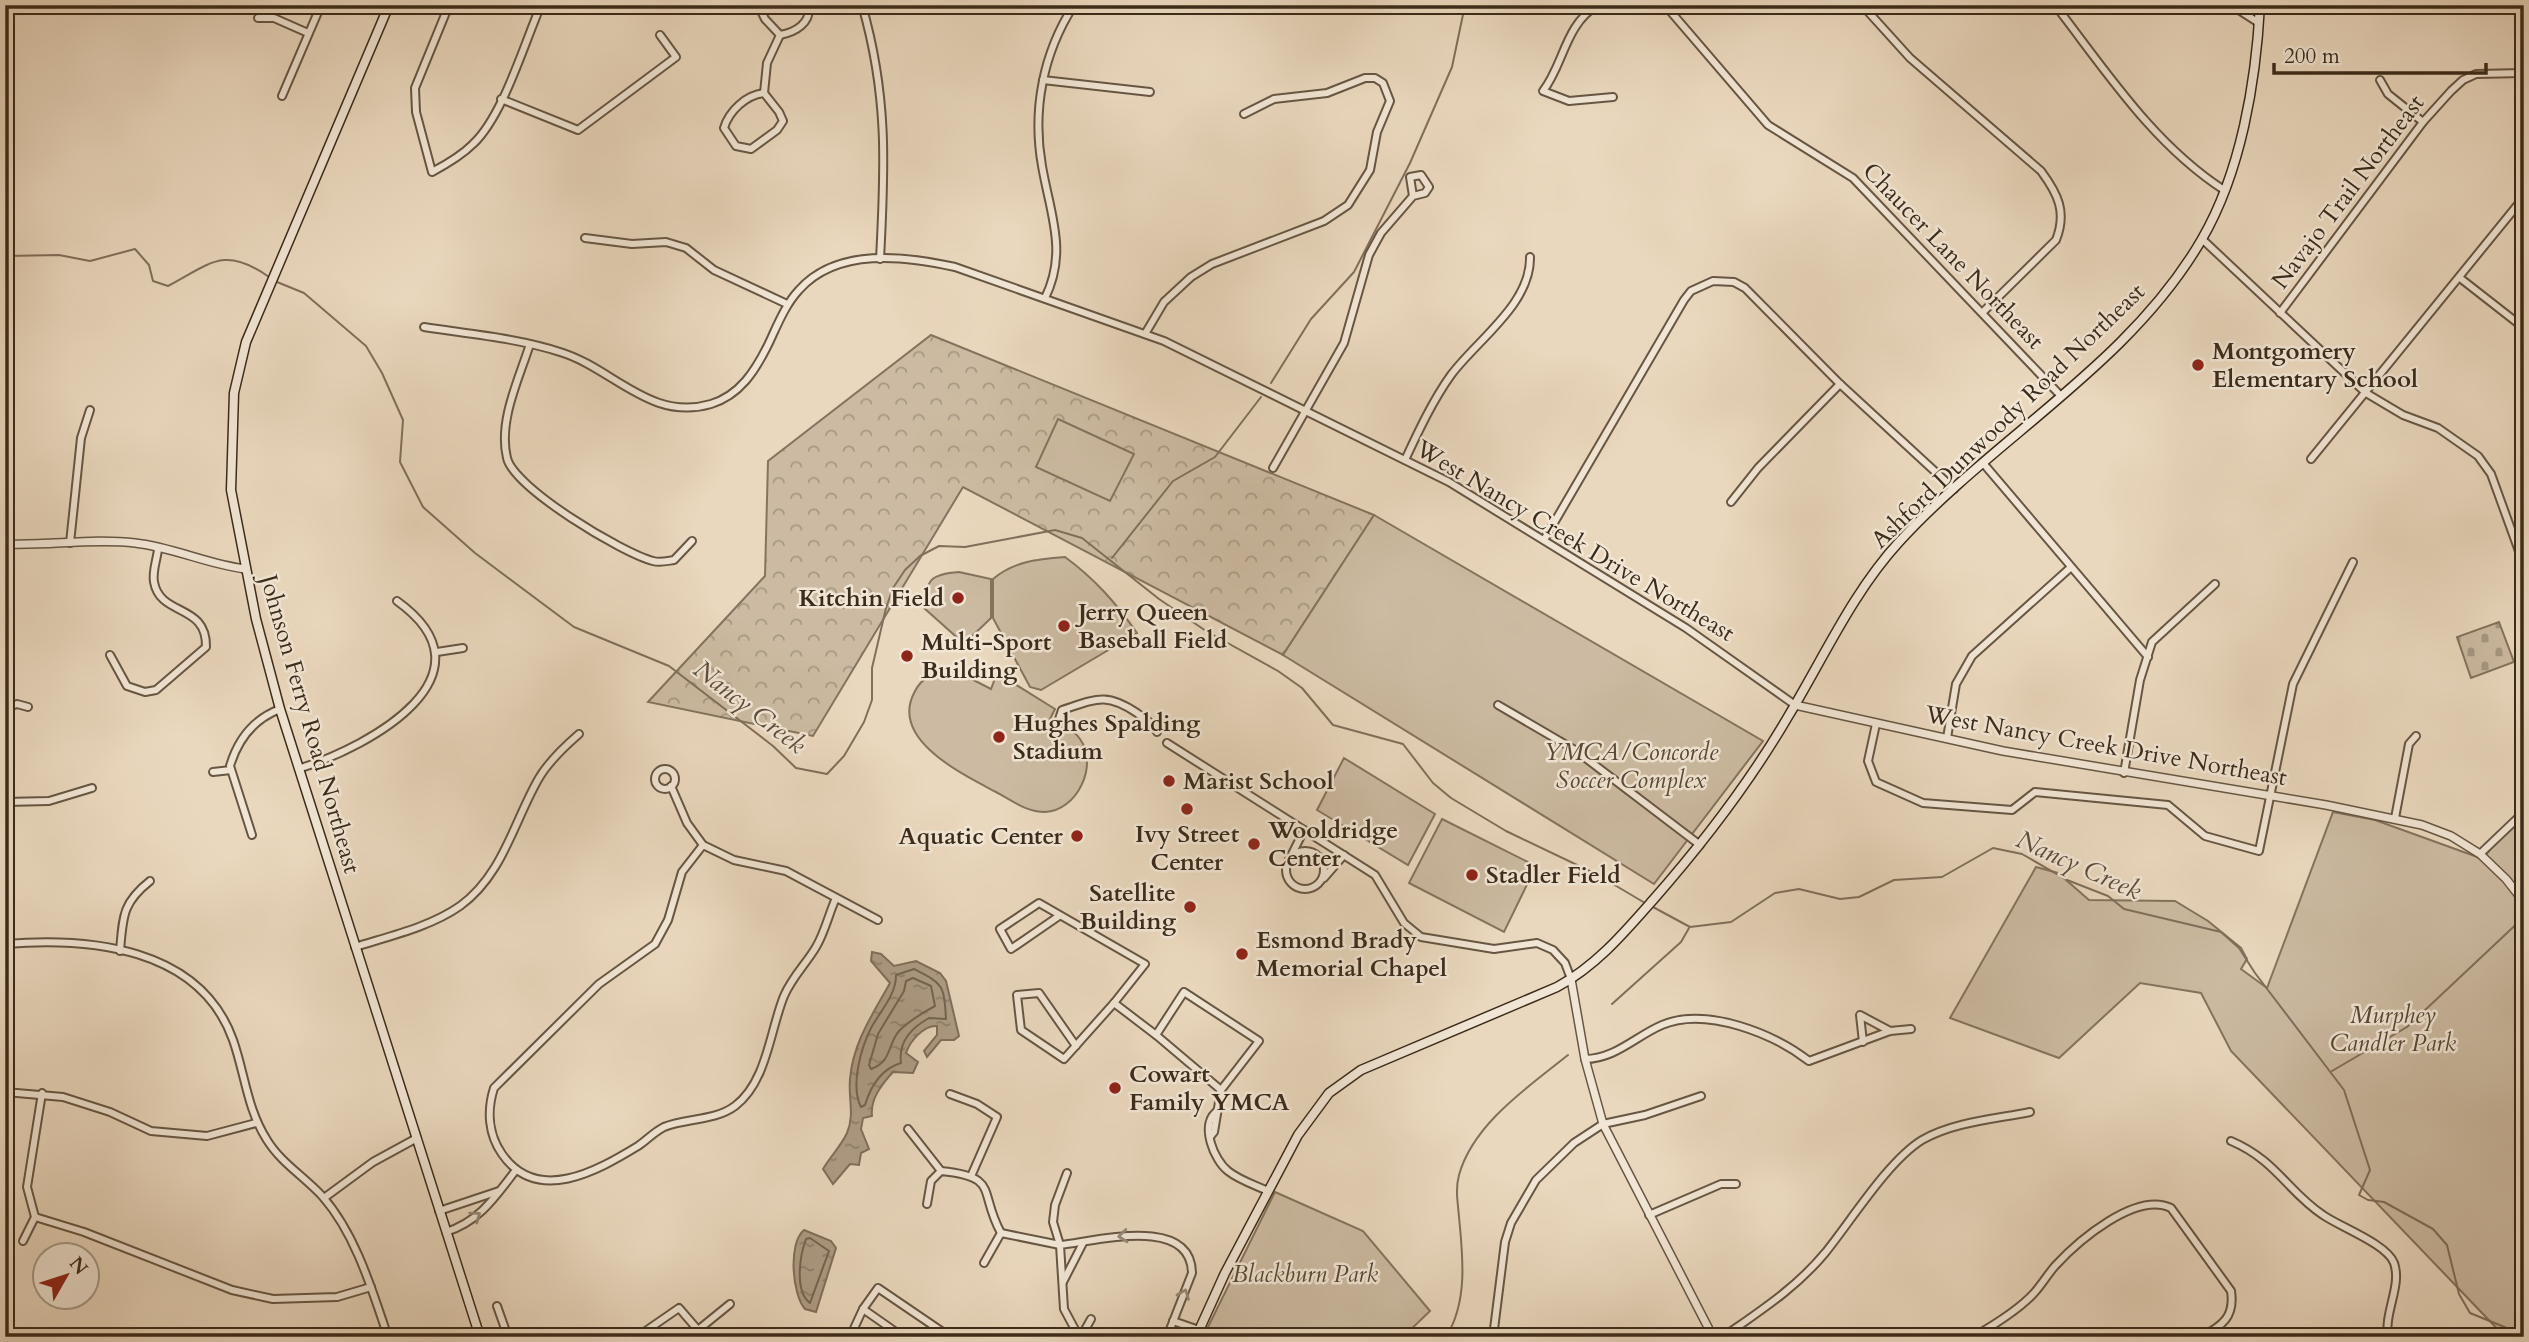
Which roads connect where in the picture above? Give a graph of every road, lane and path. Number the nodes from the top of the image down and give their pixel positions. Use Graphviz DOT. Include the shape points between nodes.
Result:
graph roads {
  1 [pos="321,5"];
  2 [pos="389,5"];
  3 [pos="449,5"];
  4 [pos="541,5"];
  5 [pos="758,5"];
  6 [pos="809,5"];
  7 [pos="862,5"];
  8 [pos="1074,5"];
  9 [pos="1598,5"];
  10 [pos="1665,5"];
  11 [pos="1862,5"];
  12 [pos="2055,5"];
  13 [pos="2231,5"];
  14 [pos="2260,5"];
  15 [pos="258,18"];
  16 [pos="2259,23"];
  17 [pos="308,33"];
  18 [pos="660,35"];
  19 [pos="780,35"];
  20 [pos="2524,73"];
  21 [pos="1042,80"];
  22 [pos="2379,80"];
  23 [pos="1150,92"];
  24 [pos="764,93"];
  25 [pos="282,96"];
  26 [pos="1613,97"];
  27 [pos="501,99"];
  28 [pos="1244,114"];
  29 [pos="2423,122"];
  30 [pos="2224,190"];
  31 [pos="1413,195"];
  32 [pos="2524,197"];
  33 [pos="585,238"];
  34 [pos="2202,239"];
  35 [pos="1530,257"];
  36 [pos="880,259"];
  37 [pos="2460,278"];
  38 [pos="1045,298"];
  39 [pos="787,304"];
  40 [pos="1983,312"];
  41 [pos="2280,313"];
  42 [pos="424,327"];
  43 [pos="2524,328"];
  44 [pos="1145,334"];
  45 [pos="530,344"];
  46 [pos="1840,384"];
  47 [pos="2367,393"];
  48 [pos="2060,395"];
  49 [pos="90,410"];
  50 [pos="1306,410"];
  51 [pos="2312,459"];
  52 [pos="1405,460"];
  53 [pos="1983,463"];
  54 [pos="1273,468"];
  55 [pos="1954,489"];
  56 [pos="1731,502"];
  57 [pos="2524,533"];
  58 [pos="2515,537"];
  59 [pos="1544,540"];
  60 [pos="692,541"];
  61 [pos="70,543"];
  62 [pos="5,544"];
  63 [pos="158,548"];
  64 [pos="2353,562"];
  65 [pos="2524,565"];
  66 [pos="2070,568"];
  67 [pos="245,569"];
  68 [pos="2215,584"];
  69 [pos="397,601"];
  70 [pos="464,648"];
  71 [pos="437,652"];
  72 [pos="110,655"];
  73 [pos="2148,657"];
  74 [pos="1498,705"];
  75 [pos="1795,705"];
  76 [pos="28,707"];
  77 [pos="5,708"];
  78 [pos="280,709"];
  79 [pos="1877,724"];
  80 [pos="1056,728"];
  81 [pos="1157,732"];
  82 [pos="579,734"];
  83 [pos="2416,736"];
  84 [pos="1947,738"];
  85 [pos="1167,743"];
  86 [pos="301,768"];
  87 [pos="231,769"];
  88 [pos="213,772"];
  89 [pos="2124,773"];
  90 [pos="671,786"];
  91 [pos="92,788"];
  92 [pos="2273,796"];
  93 [pos="5,802"];
  94 [pos="2524,812"];
  95 [pos="2395,818"];
  96 [pos="1304,830"];
  97 [pos="252,835"];
  98 [pos="703,845"];
  99 [pos="1700,845"];
  100 [pos="2480,854"];
  101 [pos="1344,855"];
  102 [pos="1289,859"];
  103 [pos="1323,879"];
  104 [pos="150,881"];
  105 [pos="836,898"];
  106 [pos="2524,902"];
  107 [pos="1059,916"];
  108 [pos="878,920"];
  109 [pos="5,944"];
  110 [pos="355,947"];
  111 [pos="120,951"];
  112 [pos="1571,979"];
  113 [pos="1114,1003"];
  114 [pos="1911,1029"];
  115 [pos="1890,1031"];
  116 [pos="1156,1035"];
  117 [pos="1863,1042"];
  118 [pos="1076,1046"];
  119 [pos="1585,1059"];
  120 [pos="1222,1090"];
  121 [pos="5,1093"];
  122 [pos="42,1093"];
  123 [pos="950,1094"];
  124 [pos="1701,1096"];
  125 [pos="2030,1112"];
  126 [pos="256,1123"];
  127 [pos="1603,1124"];
  128 [pos="908,1129"];
  129 [pos="417,1138"];
  130 [pos="2231,1142"];
  131 [pos="516,1170"];
  132 [pos="940,1171"];
  133 [pos="1067,1173"];
  134 [pos="972,1174"];
  135 [pos="1736,1184"];
  136 [pos="499,1191"];
  137 [pos="1268,1191"];
  138 [pos="324,1198"];
  139 [pos="927,1204"];
  140 [pos="439,1211"];
  141 [pos="1649,1215"];
  142 [pos="35,1217"];
  143 [pos="446,1232"];
  144 [pos="1001,1233"];
  145 [pos="23,1241"];
  146 [pos="1083,1243"];
  147 [pos="1060,1245"];
  148 [pos="984,1263"];
  149 [pos="1062,1285"];
  150 [pos="371,1287"];
  151 [pos="730,1304"];
  152 [pos="497,1306"];
  153 [pos="863,1309"];
  154 [pos="1091,1319"];
  155 [pos="1173,1321"];
  156 [pos="698,1330"];
  157 [pos="1197,1333"];
  158 [pos="388,1337"];
  159 [pos="480,1337"];
  160 [pos="508,1337"];
  161 [pos="637,1337"];
  162 [pos="704,1337"];
  163 [pos="849,1337"];
  164 [pos="903,1337"];
  165 [pos="950,1337"];
  166 [pos="1080,1337"];
  167 [pos="1167,1337"];
  168 [pos="1493,1337"];
  169 [pos="1713,1337"];
  170 [pos="1723,1337"];
  171 [pos="1973,1337"];
  172 [pos="2201,1337"];
  173 [pos="2388,1337"];
  1 -- 17 [label="street"];
  2 -- 67 [label="main road, Johnson Ferry Road Northeast" via="246,342 234,393 231,490"];
  3 -- 27 [label="street" via="415,88 416,112 432,172 475,143"];
  4 -- 27 [label="street"];
  5 -- 19 [label="street"];
  6 -- 19 [label="street" via="806,22"];
  7 -- 36 [label="street" via="875,49 886,153"];
  8 -- 21 [label="street" via="1055,38"];
  9 -- 26 [label="street" via="1572,32 1543,91 1569,101"];
  10 -- 40 [label="street, Chaucer Lane Northeast" via="1768,125 1853,178"];
  11 -- 40 [label="street" via="1910,58 2040,171 2057,192 2062,225 2056,240"];
  12 -- 30 [label="street" via="2153,132"];
  13 -- 16 [label="street"];
  14 -- 16 [label="main road, Ashford Dunwoody Road Northeast"];
  15 -- 17 [label="street" via="274,19"];
  16 -- 30 [label="main road, Ashford Dunwoody Road Northeast" via="2250,100"];
  17 -- 25 [label="street"];
  18 -- 27 [label="street" via="676,57 578,130"];
  19 -- 24 [label="street" via="767,63"];
  20 -- 29 [label="street, Navajo Trail Northeast" via="2476,74 2463,80"];
  21 -- 23 [label="street"];
  21 -- 38 [label="street" via="1038,138 1058,256 1055,278"];
  22 -- 29 [label="street" via="2388,94"];
  24 -- 24 [label="street" via="754,94 727,116 723,128 736,146 751,149 783,121"];
  28 -- 44 [label="street" via="1274,99 1327,93 1365,78 1383,83 1390,101 1377,132 1370,170 1348,205 1324,221 1212,264 1191,277 1164,302"];
  29 -- 41 [label="street, Navajo Trail Northeast"];
  30 -- 34 [label="main road, Ashford Dunwoody Road Northeast"];
  31 -- 50 [label="street" via="1369,255 1344,343"];
  32 -- 37 [label="street"];
  33 -- 39 [label="street" via="632,244 666,242 686,248 715,270"];
  34 -- 41 [label="street"];
  34 -- 48 [label="main road, Ashford Dunwoody Road Northeast" via="2161,296 2115,346"];
  35 -- 52 [label="street" via="1524,286 1450,377"];
  36 -- 38 [label="street, West Nancy Creek Drive Northeast" via="954,267"];
  36 -- 39 [label="street, West Nancy Creek Drive Northeast" via="858,258 836,265 800,287"];
  37 -- 43 [label="street"];
  37 -- 47 [label="street"];
  38 -- 44 [label="street, West Nancy Creek Drive Northeast"];
  39 -- 45 [label="street, West Nancy Creek Drive Northeast" via="748,379 733,395 710,404 663,406 575,357"];
  40 -- 48 [label="street, Chaucer Lane Northeast"];
  41 -- 47 [label="street"];
  42 -- 45 [label="street, West Nancy Creek Drive Northeast"];
  44 -- 50 [label="street, West Nancy Creek Drive Northeast"];
  45 -- 60 [label="street" via="504,431 510,470 532,492 641,556 674,561"];
  46 -- 55 [label="street"];
  46 -- 56 [label="street"];
  46 -- 59 [label="street" via="1745,288 1724,280 1702,285 1684,300"];
  47 -- 51 [label="street"];
  47 -- 58 [label="street" via="2403,415 2438,428 2478,456 2491,474"];
  48 -- 53 [label="main road, Ashford Dunwoody Road Northeast"];
  49 -- 61 [label="street" via="81,438"];
  50 -- 52 [label="street, West Nancy Creek Drive Northeast"];
  50 -- 54 [label="street"];
  52 -- 59 [label="street, West Nancy Creek Drive Northeast"];
  53 -- 55 [label="main road, Ashford Dunwoody Road Northeast"];
  53 -- 66 [label="street"];
  55 -- 75 [label="main road, Ashford Dunwoody Road Northeast" via="1875,570"];
  57 -- 58 [label="street"];
  58 -- 65 [label="street"];
  59 -- 75 [label="street, West Nancy Creek Drive Northeast" via="1708,642"];
  61 -- 62 [label="street"];
  61 -- 63 [label="street" via="102,540"];
  63 -- 67 [label="street"];
  63 -- 72 [label="street" via="153,577 158,594 199,621 206,647 156,690 145,692 127,686"];
  64 -- 92 [label="street" via="2337,601 2299,667 2288,702"];
  66 -- 73 [label="street"];
  66 -- 84 [label="street" via="1972,656 1956,684"];
  67 -- 78 [label="main road, Johnson Ferry Road Northeast"];
  68 -- 73 [label="street" via="2152,642"];
  69 -- 71 [label="street" via="425,624"];
  70 -- 71 [label="street"];
  71 -- 86 [label="street" via="432,678 401,713 352,749"];
  73 -- 89 [label="street"];
  74 -- 99 [label="street" via="1574,750"];
  75 -- 79 [label="street, West Nancy Creek Drive Northeast"];
  75 -- 99 [label="main road, Ashford Dunwoody Road Northeast"];
  76 -- 77 [label="street"];
  78 -- 86 [label="main road, Johnson Ferry Road Northeast"];
  78 -- 87 [label="street" via="245,734"];
  79 -- 84 [label="street, West Nancy Creek Drive Northeast"];
  79 -- 92 [label="street" via="1868,761 1875,782 1923,803 2012,810 2035,792 2168,805 2205,836 2259,851"];
  80 -- 81 [label="street" via="1062,710 1116,699"];
  82 -- 110 [label="street" via="541,776 501,857 473,895 444,916"];
  83 -- 95 [label="street" via="2409,744"];
  84 -- 89 [label="street, West Nancy Creek Drive Northeast"];
  85 -- 96 [label="street"];
  86 -- 110 [label="main road, Johnson Ferry Road Northeast"];
  87 -- 88 [label="street"];
  87 -- 97 [label="street"];
  89 -- 92 [label="street, West Nancy Creek Drive Northeast"];
  90 -- 98 [label="street" via="687,823"];
  91 -- 93 [label="street" via="49,801"];
  92 -- 95 [label="street, West Nancy Creek Drive Northeast"];
  94 -- 100 [label="street"];
  95 -- 100 [label="street, West Nancy Creek Drive Northeast" via="2439,830"];
  96 -- 101 [label="street"];
  96 -- 102 [label="street"];
  98 -- 105 [label="street" via="734,860 786,871"];
  98 -- 131 [label="street" via="682,872 668,920 655,944 599,984 494,1088 490,1122 499,1150"];
  99 -- 112 [label="main road, Ashford Dunwoody Road Northeast" via="1630,926"];
  100 -- 106 [label="street, West Nancy Creek Drive Northeast"];
  101 -- 103 [label="street"];
  101 -- 112 [label="street" via="1376,875 1404,923 1421,937 1494,949 1536,943 1559,956"];
  102 -- 103 [label="street" via="1299,852 1312,852 1322,860"];
  102 -- 103 [label="street" via="1287,878 1295,887 1308,890"];
  104 -- 111 [label="street" via="132,895 123,918"];
  105 -- 108 [label="street"];
  105 -- 131 [label="street" via="816,947 785,996 751,1088 736,1106 659,1130 619,1157 572,1178 538,1181"];
  107 -- 107 [label="street" via="1039,903 1000,929 1011,949"];
  107 -- 113 [label="street" via="1145,964"];
  109 -- 111 [label="street" via="92,943"];
  110 -- 129 [label="main road, Johnson Ferry Road Northeast"];
  111 -- 126 [label="street" via="136,952 171,969 211,1000 233,1040"];
  112 -- 119 [label="street"];
  112 -- 137 [label="main road, Ashford Dunwoody Road Northeast" via="1505,1012 1361,1070 1329,1093 1298,1135"];
  113 -- 116 [label="street"];
  113 -- 118 [label="street"];
  114 -- 115 [label="street"];
  115 -- 117 [label="street"];
  115 -- 117 [label="street" via="1860,1016"];
  116 -- 120 [label="street"];
  116 -- 120 [label="street" via="1184,992 1259,1041"];
  117 -- 119 [label="street" via="1809,1061 1762,1033 1728,1023 1691,1021 1664,1024 1628,1047"];
  118 -- 118 [label="street" via="1065,1059 1021,1030 1017,995 1039,993"];
  119 -- 127 [label="street"];
  120 -- 137 [label="street" via="1210,1136 1218,1160 1228,1171"];
  121 -- 122 [label="street"];
  122 -- 126 [label="street" via="89,1104 151,1131 207,1136"];
  122 -- 142 [label="street" via="27,1187"];
  123 -- 134 [label="street" via="997,1117"];
  124 -- 127 [label="street"];
  125 -- 170 [label="street" via="1958,1126 1923,1140 1897,1163 1801,1279"];
  126 -- 138 [label="street" via="278,1155"];
  127 -- 141 [label="street"];
  127 -- 168 [label="street" via="1574,1143 1536,1180 1521,1204 1505,1242"];
  128 -- 132 [label="street"];
  129 -- 138 [label="street" via="373,1161"];
  129 -- 140 [label="main road, Johnson Ferry Road Northeast"];
  130 -- 173 [label="street" via="2275,1167 2320,1213 2382,1248 2392,1259 2396,1271"];
  131 -- 136 [label="street"];
  132 -- 134 [label="street"];
  132 -- 139 [label="street" via="931,1181"];
  133 -- 147 [label="street" via="1053,1222"];
  134 -- 144 [label="street" via="982,1183"];
  135 -- 141 [label="street" via="1721,1184"];
  136 -- 140 [label="street"];
  143 -- 136 [label="street, one-way" via="475,1219"];
  137 -- 157 [label="main road, Ashford Dunwoody Road Northeast"];
  138 -- 150 [label="street"];
  140 -- 143 [label="main road, Johnson Ferry Road Northeast"];
  141 -- 169 [label="street"];
  142 -- 145 [label="street"];
  142 -- 150 [label="street" via="232,1290 273,1299 326,1298"];
  143 -- 159 [label="main road, Johnson Ferry Road Northeast"];
  144 -- 147 [label="street"];
  144 -- 148 [label="street"];
  146 -- 147 [label="street"];
  146 -- 149 [label="street"];
  155 -- 146 [label="street, one-way" via="1192,1273 1180,1247 1152,1236 1131,1235"];
  147 -- 149 [label="street"];
  149 -- 166 [label="street" via="1064,1309"];
  150 -- 158 [label="street"];
  151 -- 156 [label="street"];
  152 -- 160 [label="street"];
  153 -- 163 [label="street"];
  153 -- 164 [label="street"];
  153 -- 165 [label="street" via="878,1287"];
  154 -- 166 [label="street"];
  155 -- 157 [label="street"];
  155 -- 167 [label="street"];
  156 -- 161 [label="street" via="679,1308"];
  156 -- 162 [label="street"];
  171 -- 172 [label="street" via="2034,1293 2069,1252 2104,1225 2134,1208 2161,1203 2171,1208 2231,1291 2229,1316"];
}
